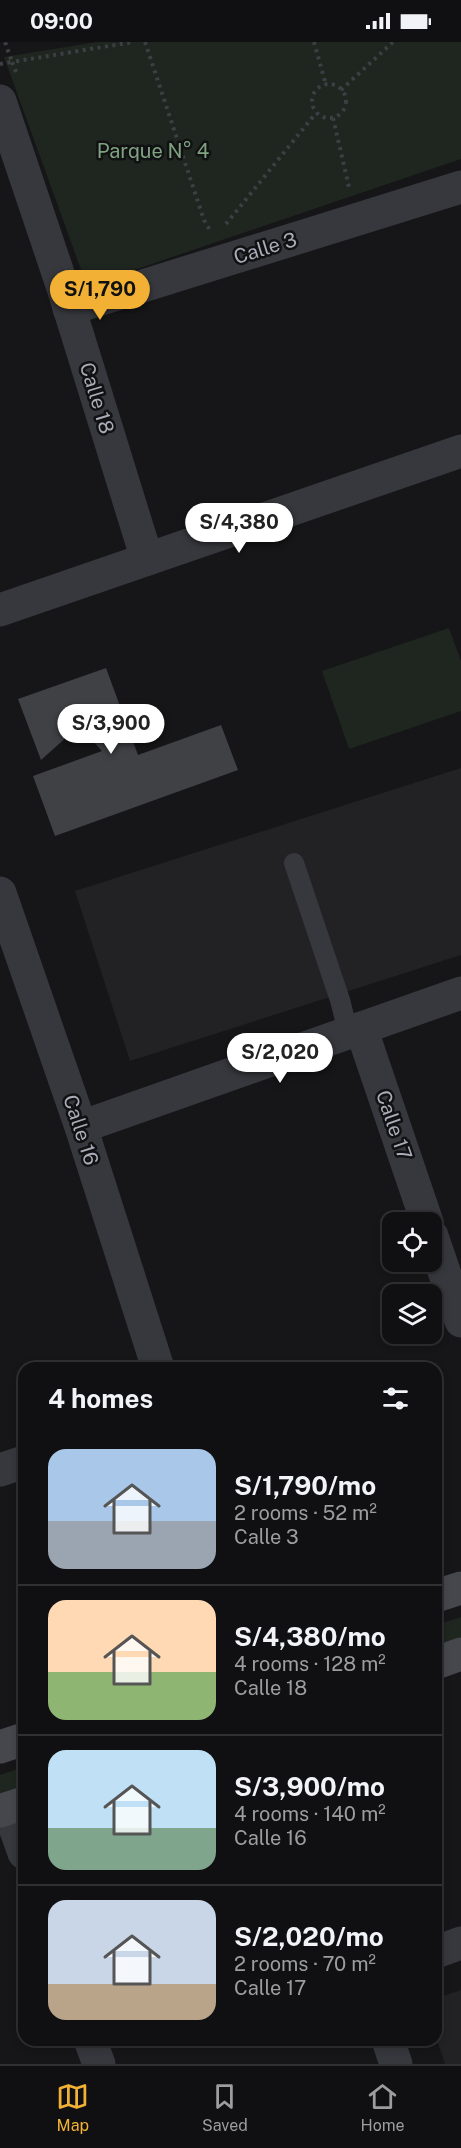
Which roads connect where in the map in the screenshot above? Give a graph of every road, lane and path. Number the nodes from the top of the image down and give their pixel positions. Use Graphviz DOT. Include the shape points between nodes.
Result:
graph roads {
  1 [pos="5,42"];
  2 [pos="133,42"];
  3 [pos="145,42"];
  4 [pos="314,42"];
  5 [pos="393,42"];
  6 [pos="12,62"];
  7 [pos="0,64"];
  8 [pos="326,85"];
  9 [pos="341,90"];
  10 [pos="0,100"];
  11 [pos="316,112"];
  12 [pos="333,118"];
  13 [pos="461,187"];
  14 [pos="350,192"];
  15 [pos="222,229"];
  16 [pos="215,238"];
  17 [pos="69,309"];
  18 [pos="461,451"];
  19 [pos="147,559"];
  20 [pos="0,609"];
  21 [pos="294,863"];
  22 [pos="0,893"];
  23 [pos="461,993"];
  24 [pos="354,1030"];
  25 [pos="81,1127"];
  26 [pos="423,1212"];
  27 [pos="442,1265"];
  28 [pos="461,1321"];
  29 [pos="156,1362"];
  30 [pos="18,1464"];
  31 [pos="0,1470"];
  32 [pos="461,1588"];
  33 [pos="442,1594"];
  34 [pos="461,1654"];
  35 [pos="442,1661"];
  36 [pos="18,1741"];
  37 [pos="0,1747"];
  38 [pos="11,1808"];
  39 [pos="18,1832"];
  40 [pos="461,1943"];
  41 [pos="442,1950"];
  42 [pos="92,2046"];
  43 [pos="390,2046"];
  44 [pos="99,2064"];
  45 [pos="396,2064"];
  1 -- 6 [label="path"];
  2 -- 6 [label="path"];
  3 -- 16 [label="path" via="204,220"];
  4 -- 8 [label="path"];
  5 -- 9 [label="path"];
  6 -- 7 [label="path"];
  8 -- 9 [label="path"];
  8 -- 11 [label="path" via="313,96"];
  9 -- 12 [label="path" via="346,105"];
  10 -- 17 [label="street, Calle 18"];
  11 -- 12 [label="path"];
  11 -- 15 [label="path"];
  12 -- 14 [label="path"];
  13 -- 17 [label="street, Calle 3"];
  17 -- 19 [label="street, Calle 18"];
  18 -- 19 [label="street"];
  19 -- 20 [label="street"];
  21 -- 24 [label="lane" via="340,1000"];
  22 -- 25 [label="street, Calle 16"];
  23 -- 24 [label="street"];
  24 -- 25 [label="street"];
  24 -- 26 [label="street, Calle 17"];
  25 -- 29 [label="street, Calle 16"];
  27 -- 28 [label="street"];
  30 -- 31 [label="street"];
  32 -- 33 [label="main road"];
  34 -- 35 [label="main road"];
  36 -- 37 [label="main road"];
  38 -- 39 [label="street"];
  40 -- 41 [label="street"];
  42 -- 44 [label="street"];
  43 -- 45 [label="street"];
}
